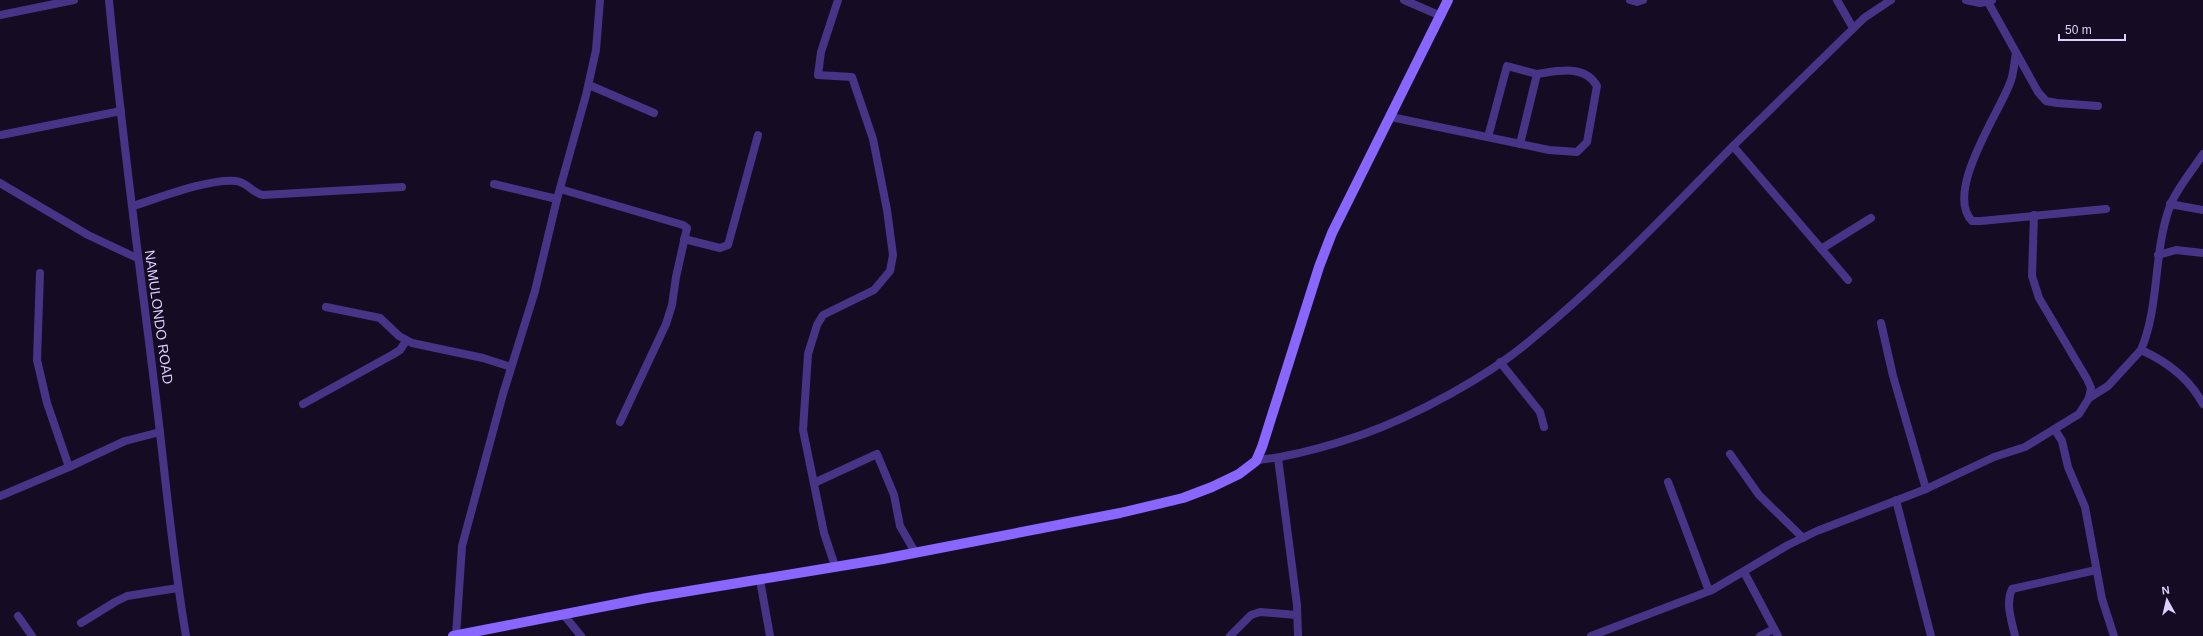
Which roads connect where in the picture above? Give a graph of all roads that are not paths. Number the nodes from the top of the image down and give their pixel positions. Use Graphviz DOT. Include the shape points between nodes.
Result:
graph roads {
  1 [pos="74,0"];
  2 [pos="109,0"];
  3 [pos="600,0"];
  4 [pos="838,0"];
  5 [pos="1404,0"];
  6 [pos="1448,0"];
  7 [pos="1630,0"];
  8 [pos="1643,0"];
  9 [pos="1838,0"];
  10 [pos="1891,0"];
  11 [pos="1966,0"];
  12 [pos="1990,1"];
  13 [pos="0,15"];
  14 [pos="1441,16"];
  15 [pos="1853,28"];
  16 [pos="2016,53"];
  17 [pos="1537,74"];
  18 [pos="589,85"];
  19 [pos="2098,106"];
  20 [pos="121,111"];
  21 [pos="654,114"];
  22 [pos="1391,117"];
  23 [pos="1,135"];
  24 [pos="758,135"];
  25 [pos="1488,137"];
  26 [pos="1520,144"];
  27 [pos="1732,146"];
  28 [pos="2203,154"];
  29 [pos="0,183"];
  30 [pos="494,184"];
  31 [pos="402,187"];
  32 [pos="560,189"];
  33 [pos="557,199"];
  34 [pos="2170,204"];
  35 [pos="133,206"];
  36 [pos="2106,209"];
  37 [pos="2203,210"];
  38 [pos="2034,215"];
  39 [pos="1871,218"];
  40 [pos="684,240"];
  41 [pos="1821,249"];
  42 [pos="2203,253"];
  43 [pos="2158,255"];
  44 [pos="137,258"];
  45 [pos="40,272"];
  46 [pos="1848,280"];
  47 [pos="326,307"];
  48 [pos="1881,323"];
  49 [pos="406,341"];
  50 [pos="2141,350"];
  51 [pos="1500,362"];
  52 [pos="511,367"];
  53 [pos="2090,398"];
  54 [pos="303,404"];
  55 [pos="2203,404"];
  56 [pos="620,422"];
  57 [pos="1544,427"];
  58 [pos="2055,430"];
  59 [pos="160,432"];
  60 [pos="1730,454"];
  61 [pos="1278,458"];
  62 [pos="1256,461"];
  63 [pos="68,467"];
  64 [pos="814,482"];
  65 [pos="1668,482"];
  66 [pos="1926,488"];
  67 [pos="0,496"];
  68 [pos="1896,500"];
  69 [pos="1803,538"];
  70 [pos="915,552"];
  71 [pos="835,566"];
  72 [pos="2096,570"];
  73 [pos="1744,572"];
  74 [pos="760,580"];
  75 [pos="178,588"];
  76 [pos="1709,591"];
  77 [pos="563,614"];
  78 [pos="1297,615"];
  79 [pos="18,616"];
  80 [pos="81,623"];
  81 [pos="1776,632"];
  82 [pos="32,636"];
  83 [pos="186,636"];
  84 [pos="454,636"];
  85 [pos="581,636"];
  86 [pos="770,636"];
  87 [pos="1230,636"];
  88 [pos="1298,636"];
  89 [pos="1591,636"];
  90 [pos="1760,636"];
  91 [pos="1931,636"];
  92 [pos="2015,636"];
  93 [pos="2114,636"];
  1 -- 13 [label="street"];
  2 -- 20 [label="street, NAMULONDO ROAD"];
  3 -- 18 [label="street" via="596,50"];
  4 -- 64 [label="street" via="821,52 818,75 852,76 873,139 893,255 890,271 874,290 823,315 817,324 808,354 803,411 806,450"];
  5 -- 14 [label="street"];
  6 -- 14 [label="street"];
  7 -- 8 [label="street"];
  9 -- 15 [label="street"];
  10 -- 15 [label="street"];
  11 -- 12 [label="street"];
  12 -- 16 [label="street"];
  14 -- 22 [label="street"];
  15 -- 27 [label="street"];
  16 -- 19 [label="street" via="2038,92 2046,101"];
  16 -- 38 [label="street" via="2010,83 1968,170 1966,202 1968,217 1972,221"];
  17 -- 25 [label="street" via="1507,66"];
  17 -- 26 [label="street"];
  17 -- 26 [label="street" via="1564,70 1586,74 1593,79 1597,86 1587,142 1577,152"];
  18 -- 21 [label="street"];
  18 -- 32 [label="street"];
  20 -- 23 [label="street"];
  20 -- 35 [label="street, NAMULONDO ROAD"];
  22 -- 25 [label="street"];
  22 -- 62 [label="street" via="1332,233"];
  24 -- 40 [label="street" via="728,245 720,248"];
  25 -- 26 [label="street"];
  27 -- 41 [label="street"];
  27 -- 51 [label="street" via="1634,246 1532,340"];
  28 -- 34 [label="street"];
  29 -- 44 [label="street" via="88,235"];
  30 -- 33 [label="street"];
  31 -- 35 [label="street" via="263,195 255,193 241,182 225,181"];
  32 -- 33 [label="street"];
  32 -- 40 [label="street" via="683,225 687,230"];
  33 -- 52 [label="street" via="535,291"];
  34 -- 37 [label="street"];
  34 -- 43 [label="street"];
  35 -- 44 [label="street, NAMULONDO ROAD"];
  36 -- 38 [label="street"];
  38 -- 53 [label="street" via="2032,276 2039,298 2087,378 2091,388"];
  39 -- 41 [label="street"];
  40 -- 56 [label="street" via="666,324"];
  41 -- 46 [label="street"];
  42 -- 43 [label="street" via="2176,250"];
  43 -- 50 [label="street" via="2146,335"];
  44 -- 59 [label="street, NAMULONDO ROAD"];
  45 -- 63 [label="street" via="37,360"];
  47 -- 49 [label="street" via="380,318"];
  48 -- 66 [label="street" via="1893,376"];
  49 -- 52 [label="street" via="483,358"];
  49 -- 54 [label="street" via="400,350 392,355"];
  50 -- 53 [label="street" via="2108,386"];
  50 -- 55 [label="street" via="2159,358 2187,379"];
  51 -- 57 [label="street" via="1540,412"];
  51 -- 61 [label="street" via="1425,406 1362,435"];
  52 -- 84 [label="street" via="462,546"];
  53 -- 58 [label="street" via="2079,414"];
  58 -- 66 [label="street" via="2025,447 1994,457"];
  58 -- 72 [label="street" via="2062,441 2068,467 2085,508"];
  59 -- 63 [label="street" via="125,441"];
  59 -- 75 [label="street, NAMULONDO ROAD"];
  60 -- 69 [label="street" via="1759,495"];
  61 -- 62 [label="street"];
  61 -- 78 [label="street"];
  62 -- 70 [label="street" via="1239,474 1183,498 1120,513"];
  63 -- 67 [label="street"];
  64 -- 70 [label="street" via="877,454 892,490 900,526"];
  64 -- 71 [label="street" via="824,533"];
  65 -- 76 [label="street"];
  66 -- 68 [label="street"];
  68 -- 69 [label="street"];
  68 -- 91 [label="street"];
  69 -- 73 [label="street"];
  70 -- 71 [label="street"];
  71 -- 74 [label="street"];
  72 -- 92 [label="street" via="2012,589 2009,595"];
  72 -- 93 [label="street" via="2102,600"];
  73 -- 76 [label="street"];
  73 -- 81 [label="street"];
  74 -- 77 [label="street"];
  74 -- 86 [label="street"];
  75 -- 80 [label="street" via="127,596"];
  75 -- 83 [label="street, NAMULONDO ROAD"];
  76 -- 89 [label="street"];
  77 -- 84 [label="street"];
  77 -- 85 [label="street"];
  78 -- 87 [label="street" via="1260,612 1251,615"];
  78 -- 88 [label="street"];
  79 -- 82 [label="street"];
  81 -- 90 [label="street"];
}
